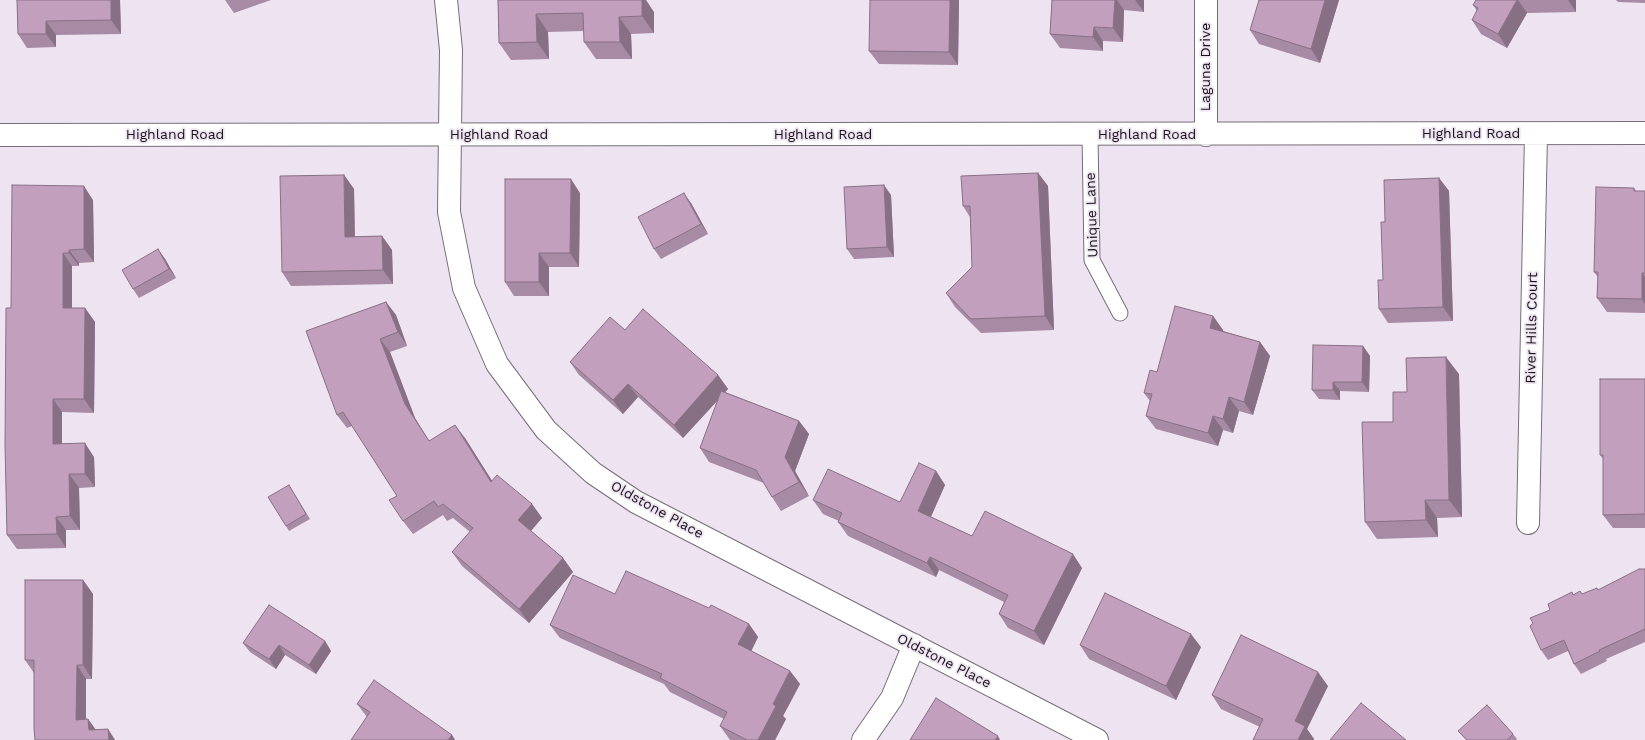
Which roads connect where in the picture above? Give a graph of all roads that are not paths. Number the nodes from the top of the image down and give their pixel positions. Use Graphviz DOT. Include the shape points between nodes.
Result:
graph roads {
  1 [pos="446,0"];
  2 [pos="1206,0"];
  3 [pos="1645,133"];
  4 [pos="1536,134"];
  5 [pos="0,135"];
  6 [pos="448,135"];
  7 [pos="1090,135"];
  8 [pos="1206,135"];
  9 [pos="1120,313"];
  10 [pos="1528,523"];
  11 [pos="914,645"];
  12 [pos="863,740"];
  13 [pos="1098,740"];
  1 -- 6 [label="street, Oldstone Place" via="451,50"];
  2 -- 8 [label="street, Laguna Drive"];
  3 -- 4 [label="street, Highland Road"];
  4 -- 8 [label="street, Highland Road"];
  4 -- 10 [label="street, River Hills Court"];
  5 -- 6 [label="street, Highland Road"];
  6 -- 7 [label="street, Highland Road"];
  6 -- 11 [label="street, Oldstone Place" via="449,212 464,288 498,364 546,430 593,473 636,502"];
  7 -- 8 [label="street, Highland Road"];
  7 -- 9 [label="lane, Unique Lane" via="1092,260"];
  11 -- 12 [label="street" via="892,698"];
  11 -- 13 [label="street, Oldstone Place"];
}
